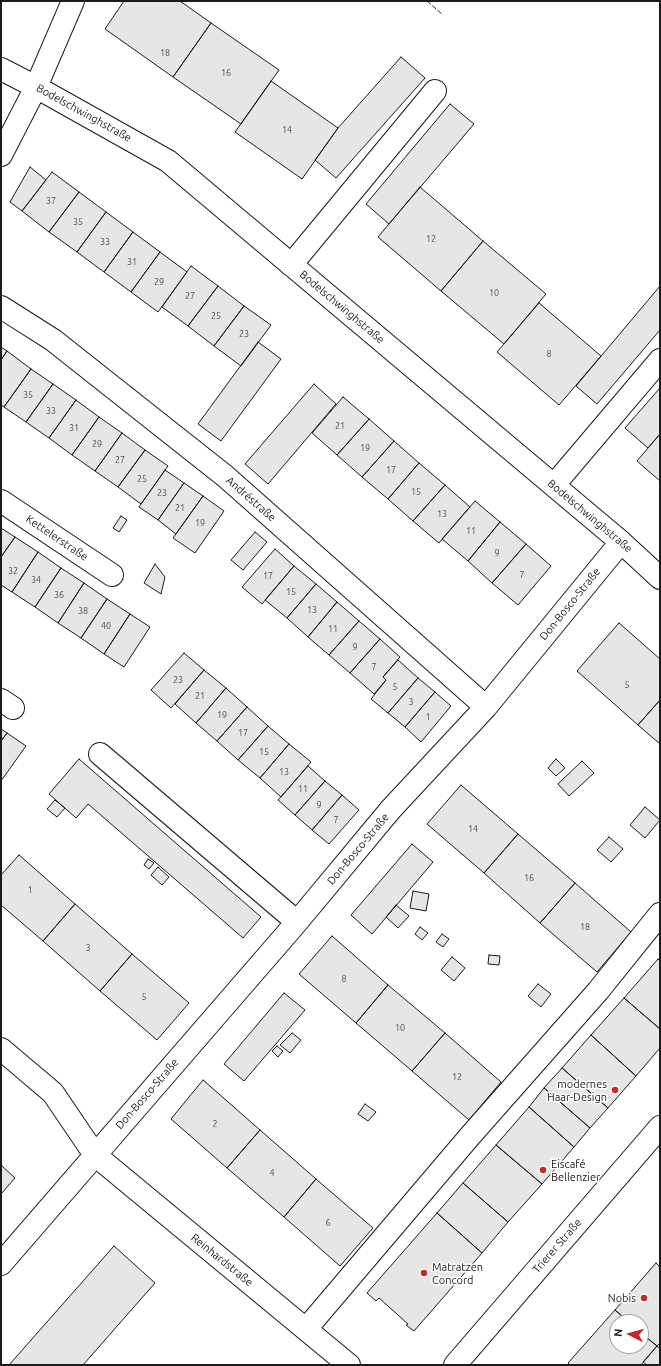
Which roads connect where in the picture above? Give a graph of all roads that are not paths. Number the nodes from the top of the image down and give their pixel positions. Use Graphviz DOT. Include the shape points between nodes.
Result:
graph roads {
  1 [pos="73,1"];
  2 [pos="1,69"];
  3 [pos="36,86"];
  4 [pos="435,91"];
  5 [pos="1,155"];
  6 [pos="291,265"];
  7 [pos="1,307"];
  8 [pos="660,360"];
  9 [pos="554,485"];
  10 [pos="1,501"];
  11 [pos="621,542"];
  12 [pos="112,575"];
  13 [pos="660,578"];
  14 [pos="486,707"];
  15 [pos="100,754"];
  16 [pos="660,914"];
  17 [pos="297,922"];
  18 [pos="1,1048"];
  19 [pos="660,1127"];
  20 [pos="95,1155"];
  21 [pos="1,1264"];
  22 [pos="306,1329"];
  23 [pos="349,1365"];
  24 [pos="454,1365"];
  1 -- 3 [label="street"];
  2 -- 3 [label="street, Bodelschwinghstraße"];
  3 -- 5 [label="street"];
  3 -- 6 [label="street, Bodelschwinghstraße" via="168,161"];
  4 -- 6 [label="street"];
  6 -- 9 [label="street, Bodelschwinghstraße"];
  7 -- 14 [label="street, Andréstraße" via="53,340 225,476"];
  8 -- 9 [label="street"];
  9 -- 11 [label="street, Bodelschwinghstraße"];
  10 -- 12 [label="street, Kettelerstraße"];
  11 -- 13 [label="street, Bodelschwinghstraße"];
  11 -- 14 [label="street, Don-Bosco-Straße"];
  14 -- 17 [label="street, Don-Bosco-Straße" via="391,810"];
  15 -- 17 [label="street"];
  16 -- 22 [label="street" via="598,991"];
  17 -- 20 [label="street, Don-Bosco-Straße"];
  18 -- 20 [label="street, Reinhardstraße" via="53,1093"];
  19 -- 24 [label="street, Trierer Straße"];
  20 -- 21 [label="street"];
  20 -- 22 [label="street, Reinhardstraße"];
  22 -- 23 [label="street, Reinhardstraße"];
}
